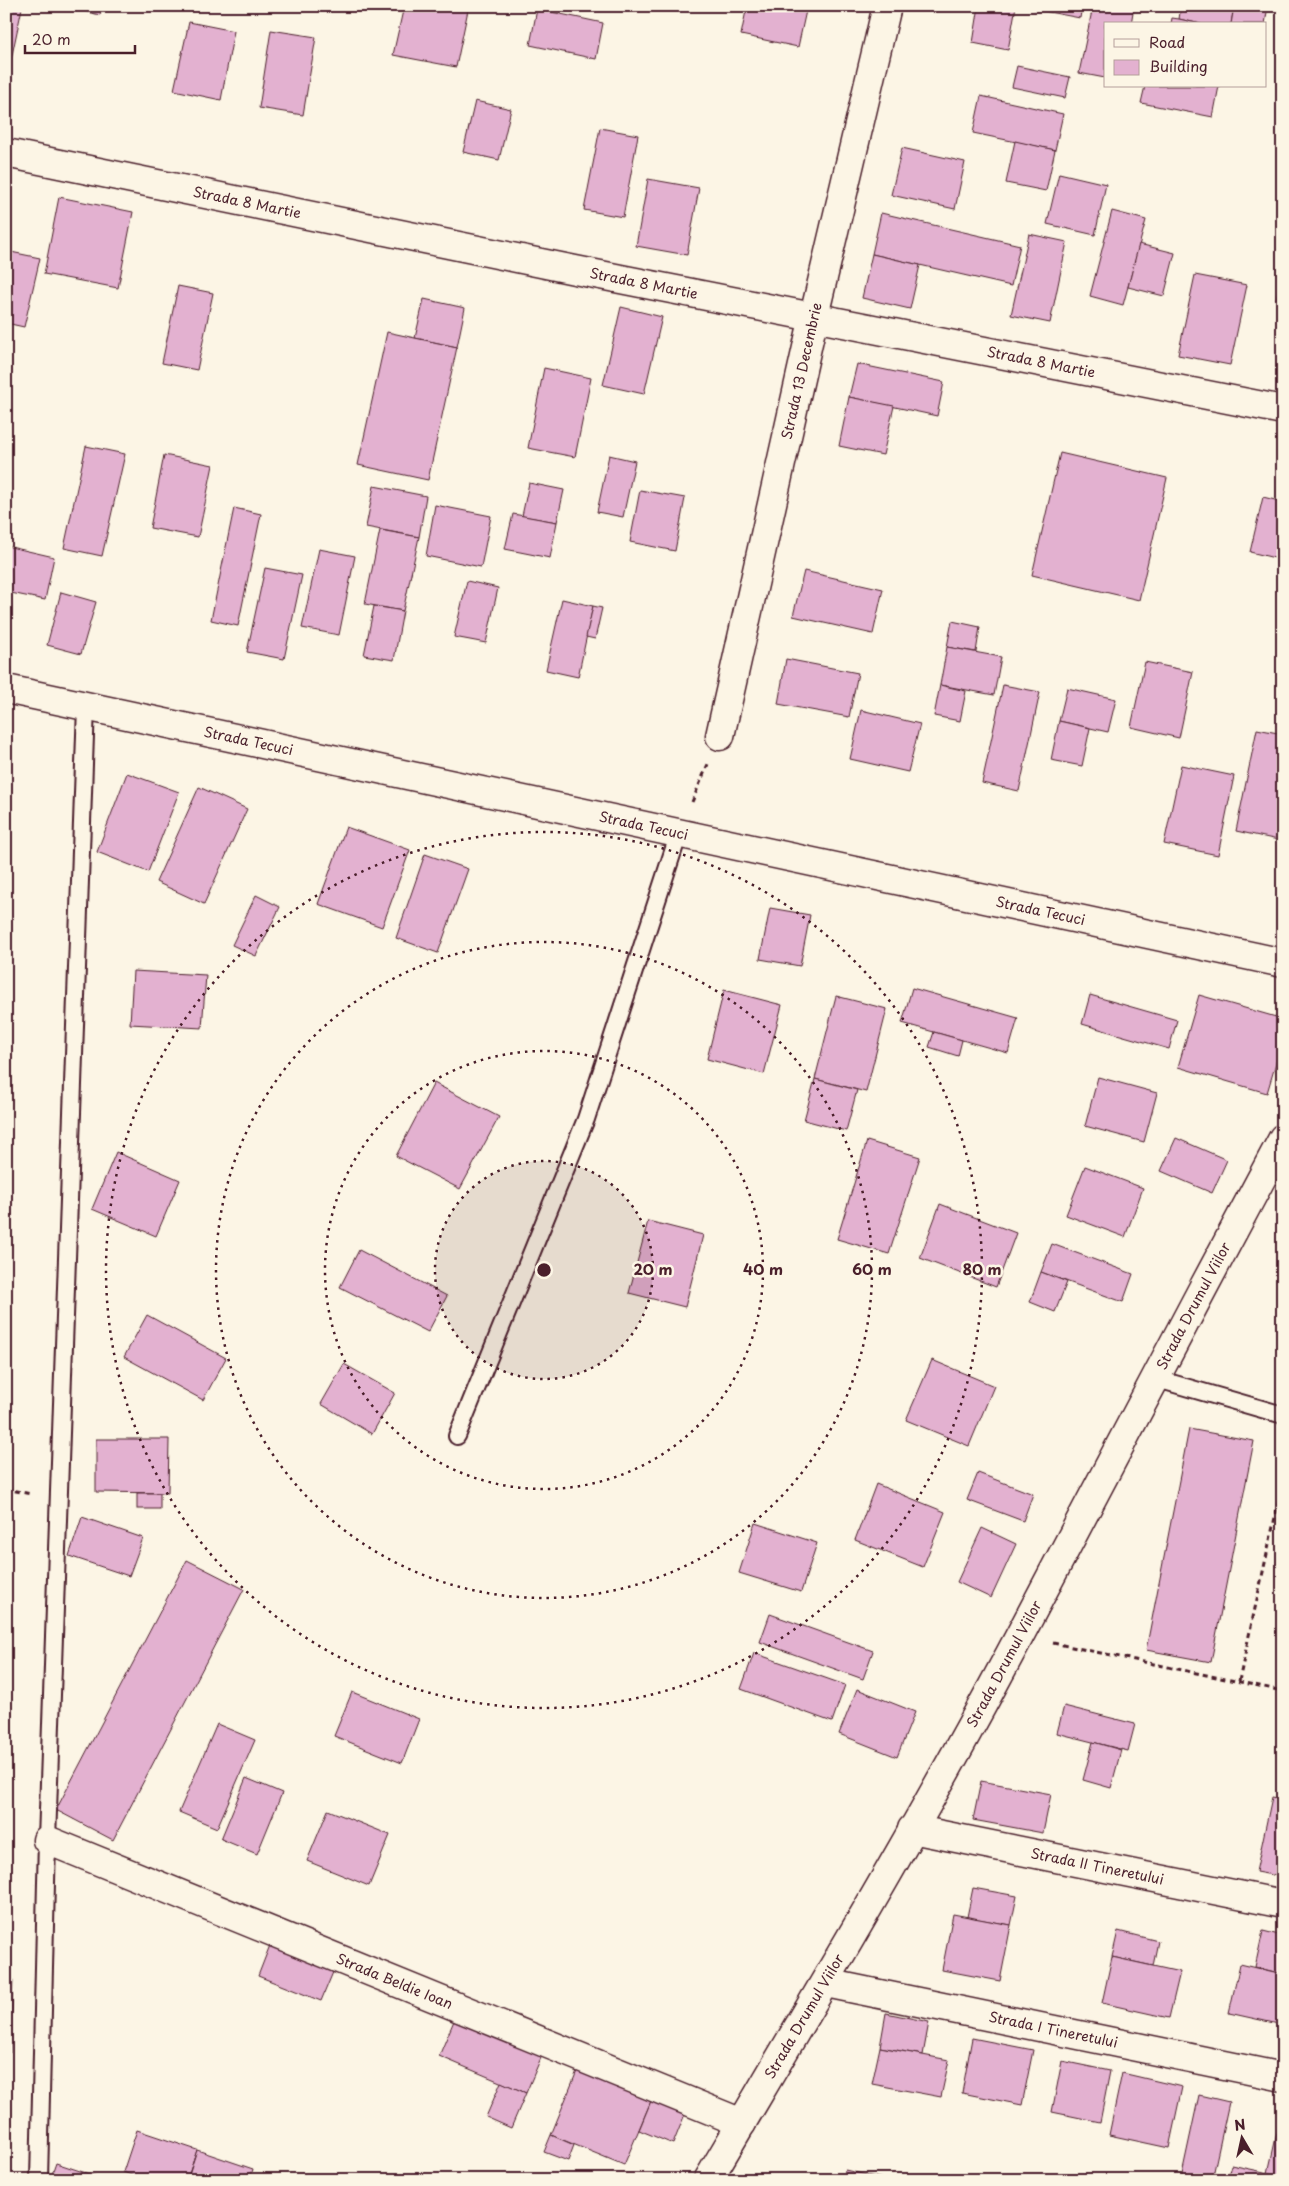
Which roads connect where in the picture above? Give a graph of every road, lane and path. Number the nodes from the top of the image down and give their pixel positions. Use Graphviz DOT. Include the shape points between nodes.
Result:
graph roads {
  1 [pos="887,6"];
  2 [pos="6,153"];
  3 [pos="814,316"];
  4 [pos="1283,410"];
  5 [pos="6,689"];
  6 [pos="86,706"];
  7 [pos="720,736"];
  8 [pos="679,833"];
  9 [pos="1283,963"];
  10 [pos="1283,1138"];
  11 [pos="1154,1378"];
  12 [pos="1283,1415"];
  13 [pos="457,1436"];
  14 [pos="1283,1481"];
  15 [pos="1019,1637"];
  16 [pos="1239,1681"];
  17 [pos="1283,1691"];
  18 [pos="912,1829"];
  19 [pos="48,1840"];
  20 [pos="1283,1904"];
  21 [pos="826,1982"];
  22 [pos="1283,2077"];
  23 [pos="742,2123"];
  24 [pos="39,2180"];
  25 [pos="708,2180"];
  1 -- 3 [label="street, Strada 13 Decembrie"];
  2 -- 3 [label="street, Strada 8 Martie"];
  3 -- 4 [label="street, Strada 8 Martie"];
  3 -- 7 [label="street, Strada 13 Decembrie"];
  5 -- 6 [label="street, Strada Tecuci"];
  6 -- 8 [label="street, Strada Tecuci"];
  6 -- 19 [label="lane"];
  7 -- 8 [label="path"];
  8 -- 9 [label="street, Strada Tecuci"];
  8 -- 13 [label="lane" via="586,1119"];
  10 -- 11 [label="street, Strada Drumul Viilor"];
  11 -- 12 [label="lane"];
  11 -- 15 [label="street, Strada Drumul Viilor"];
  14 -- 16 [label="path"];
  15 -- 16 [label="path"];
  15 -- 18 [label="street, Strada Drumul Viilor"];
  16 -- 17 [label="path"];
  18 -- 20 [label="street, Strada II Tineretului"];
  18 -- 21 [label="street, Strada Drumul Viilor"];
  19 -- 23 [label="street, Strada Beldie Ioan"];
  19 -- 24 [label="lane"];
  21 -- 22 [label="street, Strada I Tineretului"];
  21 -- 23 [label="street, Strada Drumul Viilor"];
  23 -- 25 [label="street, Strada Drumul Viilor"];
}
